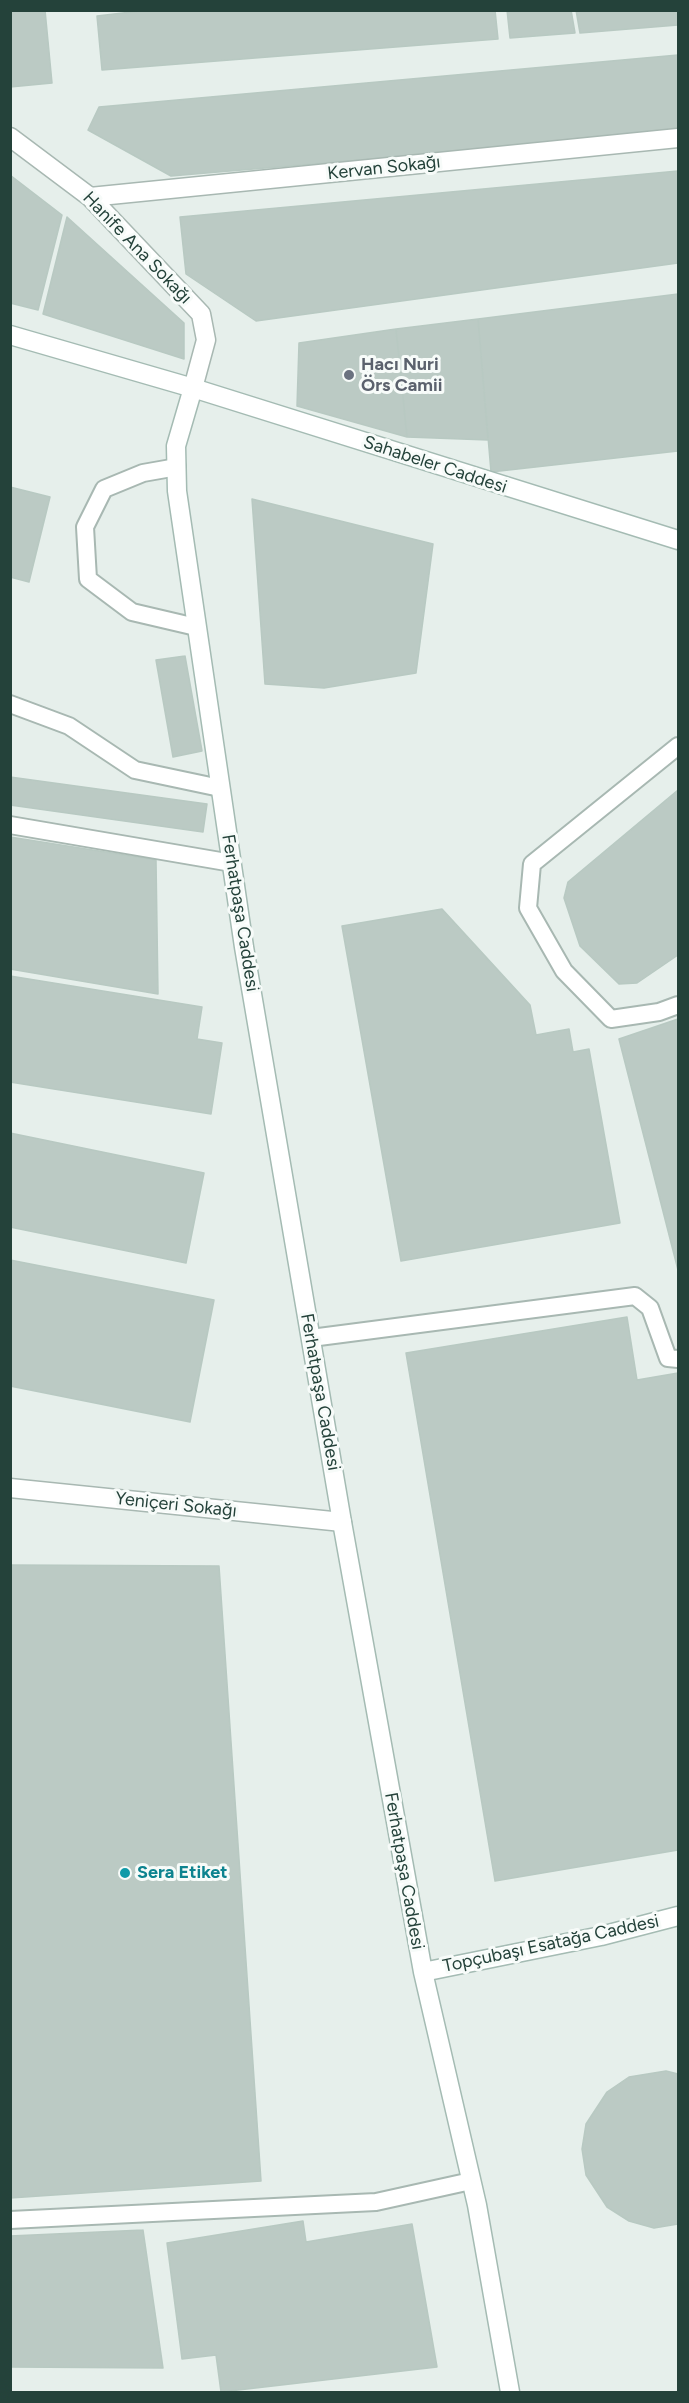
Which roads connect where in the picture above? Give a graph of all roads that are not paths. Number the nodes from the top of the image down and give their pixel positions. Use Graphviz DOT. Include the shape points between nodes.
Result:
graph roads {
  1 [pos="10,137"];
  2 [pos="678,138"];
  3 [pos="90,197"];
  4 [pos="10,335"];
  5 [pos="193,388"];
  6 [pos="177,467"];
  7 [pos="678,540"];
  8 [pos="196,627"];
  9 [pos="10,704"];
  10 [pos="678,746"];
  11 [pos="220,788"];
  12 [pos="10,825"];
  13 [pos="232,863"];
  14 [pos="678,1005"];
  15 [pos="310,1338"];
  16 [pos="678,1359"];
  17 [pos="10,1488"];
  18 [pos="342,1522"];
  19 [pos="678,1916"];
  20 [pos="423,1972"];
  21 [pos="471,2181"];
  22 [pos="10,2220"];
  23 [pos="510,2392"];
  1 -- 3 [label="main road, Hanife Ana Sokağı"];
  2 -- 3 [label="main road, Kervan Sokağı"];
  3 -- 5 [label="main road, Hanife Ana Sokağı" via="201,314 206,340"];
  4 -- 5 [label="main road, Sahabeler Caddesi"];
  5 -- 6 [label="main road, Ferhatpaşa Caddesi" via="176,446"];
  5 -- 7 [label="main road, Sahabeler Caddesi"];
  6 -- 8 [label="main road, Ferhatpaşa Caddesi"];
  6 -- 8 [label="lane" via="142,473 104,489 85,527 88,579 132,612"];
  8 -- 11 [label="main road, Ferhatpaşa Caddesi"];
  9 -- 11 [label="lane" via="69,726 135,770"];
  10 -- 14 [label="lane" via="532,864 528,908 564,971 611,1019"];
  11 -- 13 [label="main road, Ferhatpaşa Caddesi"];
  12 -- 13 [label="lane"];
  13 -- 15 [label="main road, Ferhatpaşa Caddesi"];
  15 -- 16 [label="lane" via="635,1296 650,1308 668,1358"];
  15 -- 18 [label="main road, Ferhatpaşa Caddesi"];
  17 -- 18 [label="main road, Yeniçeri Sokağı"];
  18 -- 20 [label="main road, Ferhatpaşa Caddesi"];
  19 -- 20 [label="main road, Topçubaşı Esatağa Caddesi" via="602,1936"];
  20 -- 21 [label="main road, Ferhatpaşa Caddesi"];
  21 -- 22 [label="lane" via="376,2202"];
  21 -- 23 [label="main road, Ferhatpaşa Caddesi"];
}
